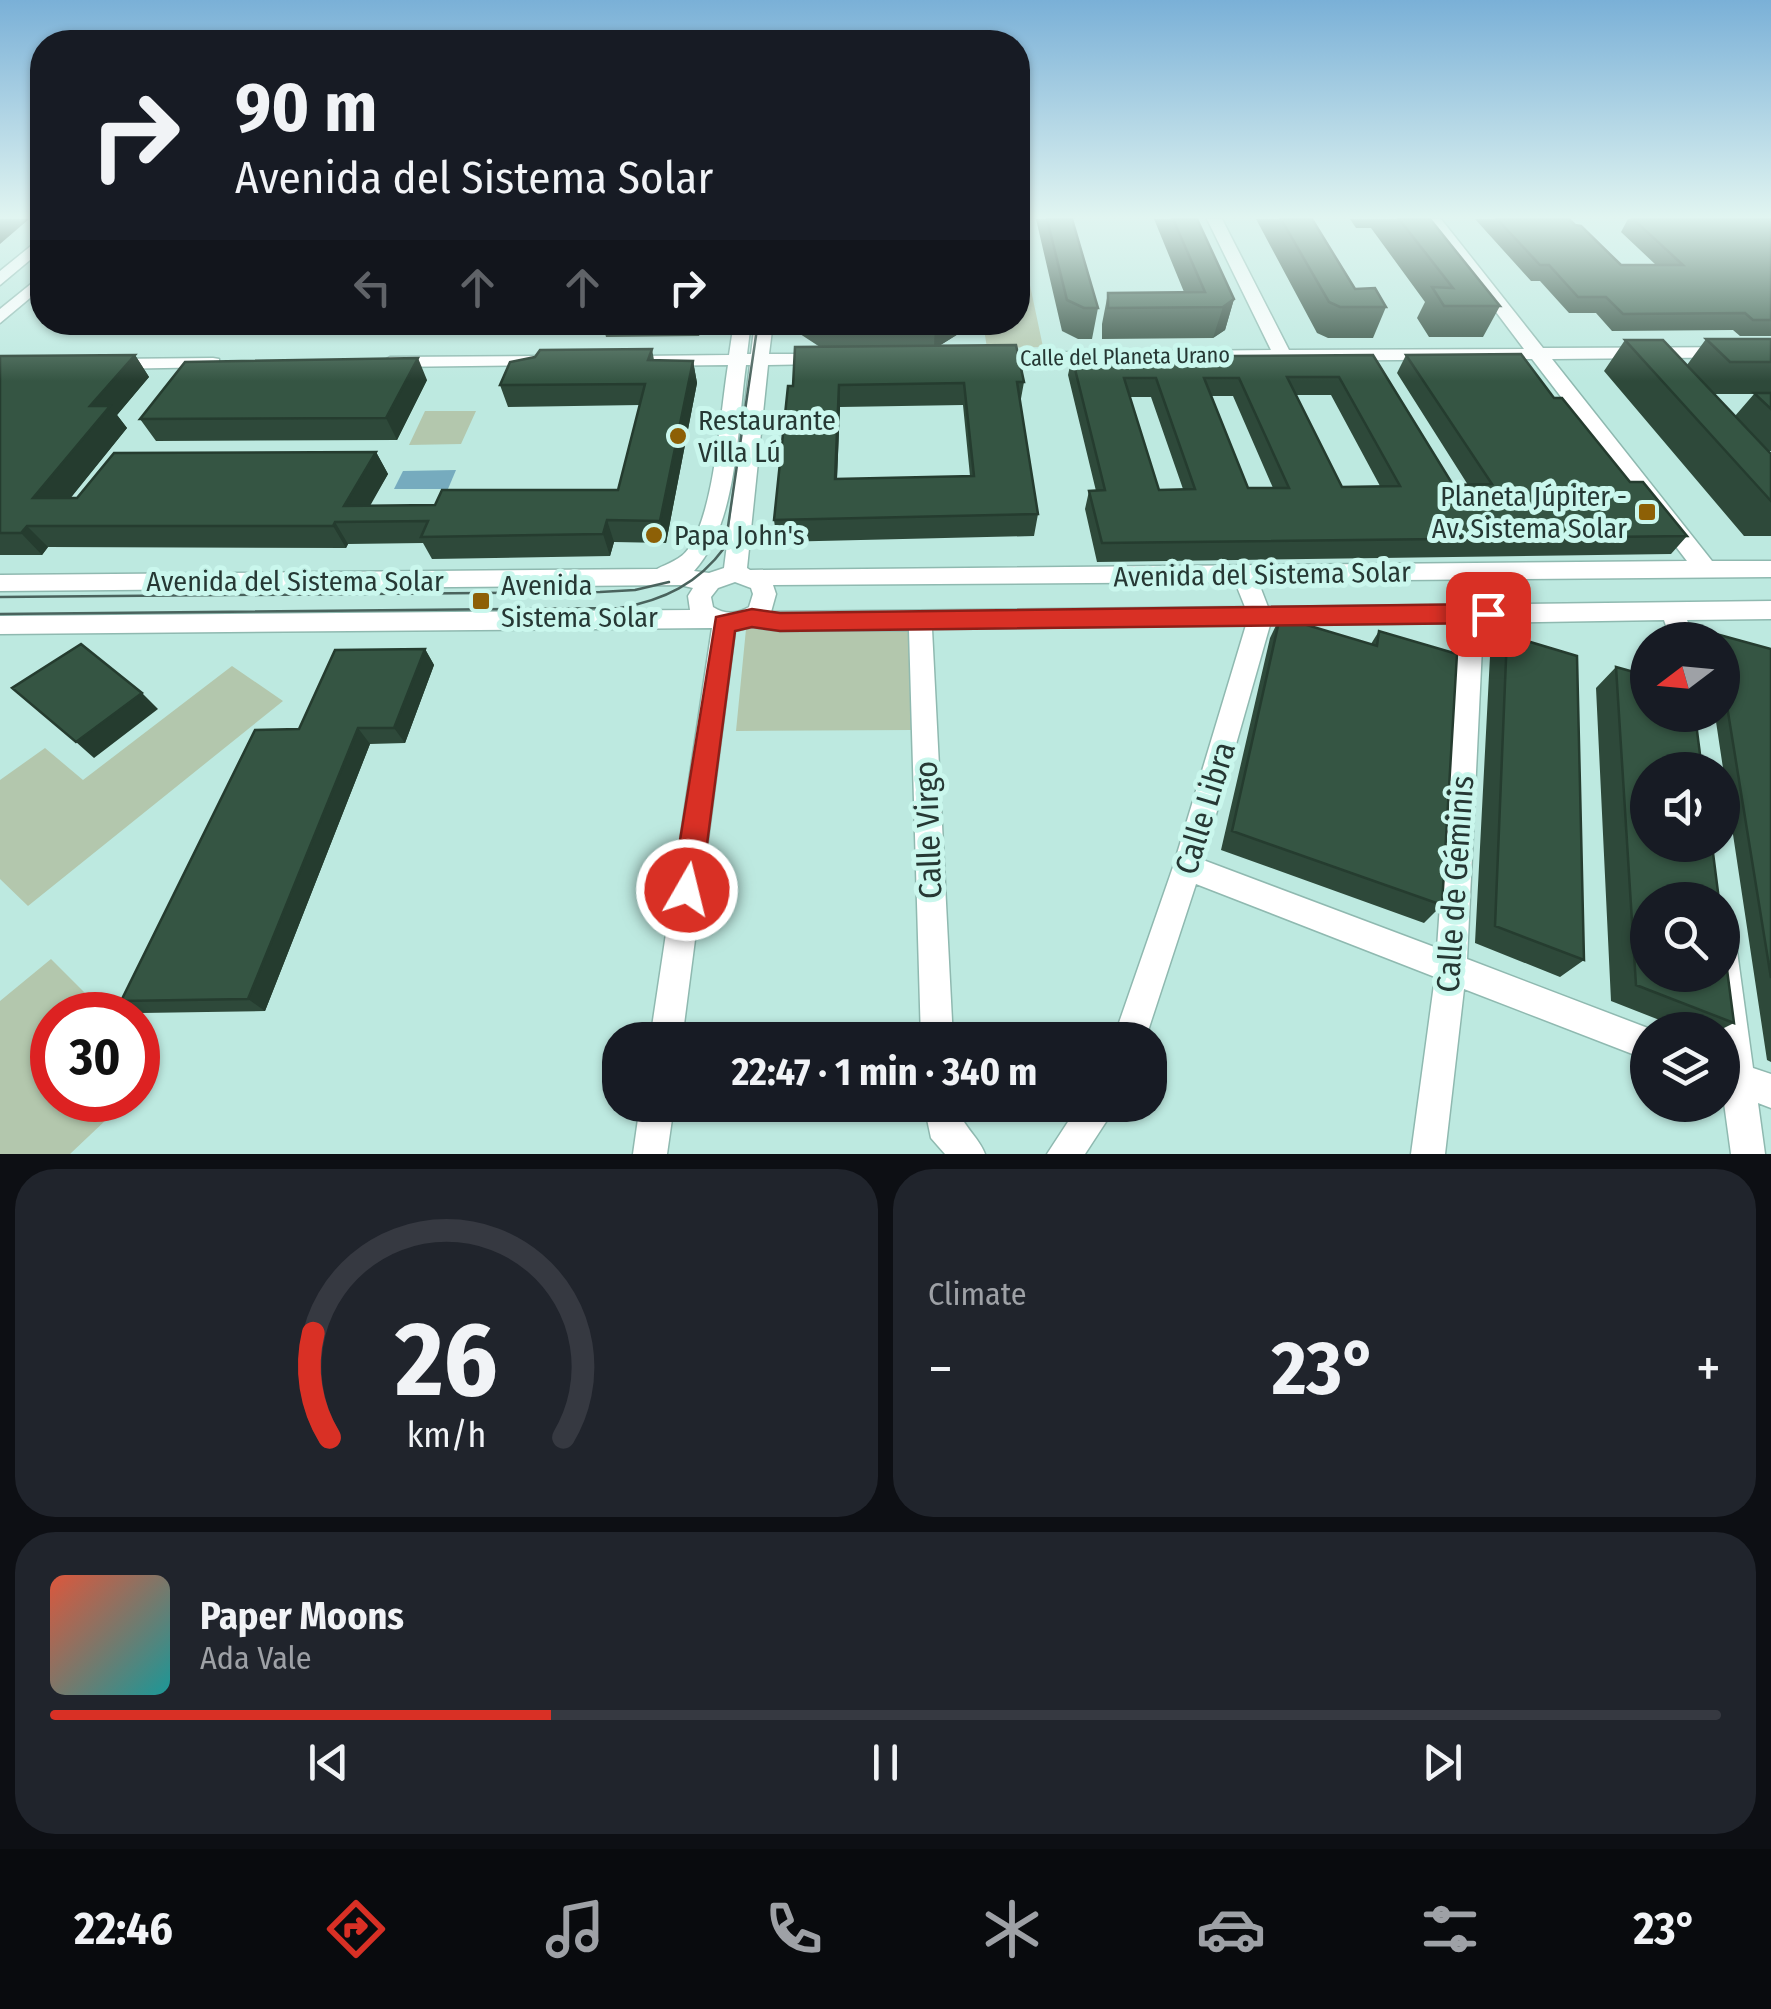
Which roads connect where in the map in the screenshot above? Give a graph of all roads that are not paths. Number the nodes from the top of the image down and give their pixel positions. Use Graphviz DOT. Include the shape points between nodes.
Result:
graph roads {
  1 [pos="1241,273"];
  2 [pos="1475,273"];
  3 [pos="30,291"];
  4 [pos="0,318"];
  5 [pos="742,335"];
  6 [pos="763,335"];
  7 [pos="1771,352"];
  8 [pos="1282,354"];
  9 [pos="1539,354"];
  10 [pos="972,358"];
  11 [pos="842,359"];
  12 [pos="738,360"];
  13 [pos="760,360"];
  14 [pos="571,361"];
  15 [pos="627,361"];
  16 [pos="364,362"];
  17 [pos="238,363"];
  18 [pos="94,364"];
  19 [pos="1771,569"];
  20 [pos="1706,570"];
  21 [pos="744,575"];
  22 [pos="1244,575"];
  23 [pos="637,580"];
  24 [pos="0,582"];
  25 [pos="710,582"];
  26 [pos="1771,610"];
  27 [pos="1672,612"];
  28 [pos="1460,614"];
  29 [pos="1260,616"];
  30 [pos="728,620"];
  31 [pos="920,620"];
  32 [pos="1676,622"];
  33 [pos="0,625"];
  34 [pos="1188,867"];
  35 [pos="1452,970"];
  36 [pos="669,1022"];
  37 [pos="937,1022"];
  38 [pos="1135,1022"];
  39 [pos="1630,1037"];
  40 [pos="1740,1079"];
  41 [pos="1771,1091"];
  42 [pos="1740,1119"];
  43 [pos="655,1122"];
  44 [pos="1087,1122"];
  45 [pos="942,1128"];
  46 [pos="1064,1151"];
  47 [pos="650,1154"];
  48 [pos="968,1154"];
  49 [pos="1428,1154"];
  50 [pos="1748,1154"];
  1 -- 8 [label="street"];
  2 -- 9 [label="street"];
  3 -- 4 [label="street"];
  5 -- 12 [label="street"];
  6 -- 13 [label="street"];
  7 -- 9 [label="street, Calle del Planeta Urano"];
  8 -- 9 [label="street, Calle del Planeta Urano"];
  8 -- 10 [label="street, Calle del Planeta Urano"];
  9 -- 20 [label="street"];
  11 -- 13 [label="street"];
  12 -- 13 [label="street"];
  12 -- 15 [label="street"];
  12 -- 23 [label="street" via="715,514 704,544 686,565"];
  13 -- 21 [label="street"];
  14 -- 16 [label="street"];
  17 -- 18 [label="street"];
  19 -- 20 [label="street, Avenida del Sistema Solar"];
  20 -- 22 [label="street, Avenida del Sistema Solar"];
  21 -- 22 [label="street, Avenida del Sistema Solar"];
  21 -- 25 [label="street"];
  21 -- 30 [label="street" via="766,596 760,612"];
  22 -- 29 [label="street"];
  23 -- 24 [label="street, Avenida del Sistema Solar"];
  23 -- 25 [label="street, Avenida del Sistema Solar"];
  25 -- 30 [label="street" via="699,604"];
  26 -- 27 [label="street, Avenida del Sistema Solar"];
  27 -- 28 [label="street, Avenida del Sistema Solar"];
  27 -- 32 [label="street"];
  28 -- 29 [label="street, Avenida del Sistema Solar"];
  28 -- 35 [label="street, Calle de Géminis" via="1470,647"];
  29 -- 31 [label="street, Avenida del Sistema Solar"];
  29 -- 34 [label="street, Calle Libra"];
  30 -- 31 [label="street, Avenida del Sistema Solar"];
  30 -- 33 [label="street, Avenida del Sistema Solar"];
  30 -- 36 [label="street"];
  31 -- 37 [label="street, Calle Virgo"];
  34 -- 35 [label="street"];
  34 -- 38 [label="street, Calle Libra"];
  35 -- 39 [label="street"];
  35 -- 49 [label="street, Calle de Géminis"];
  40 -- 41 [label="street"];
  42 -- 50 [label="street"];
  43 -- 47 [label="street"];
  44 -- 46 [label="street"];
  45 -- 48 [label="street"];
}
